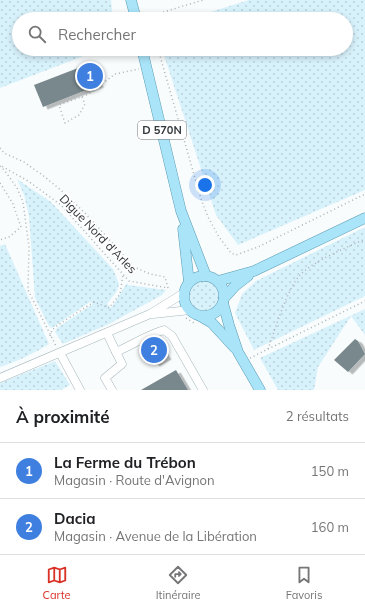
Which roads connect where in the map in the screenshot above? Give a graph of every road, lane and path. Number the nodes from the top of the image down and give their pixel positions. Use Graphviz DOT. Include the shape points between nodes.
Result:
graph roads {
  1 [pos="131,0"];
  2 [pos="203,0"];
  3 [pos="134,12"];
  4 [pos="166,12"];
  5 [pos="144,56"];
  6 [pos="160,56"];
  7 [pos="147,67"];
  8 [pos="82,97"];
  9 [pos="0,148"];
  10 [pos="0,165"];
  11 [pos="0,183"];
  12 [pos="365,194"];
  13 [pos="181,211"];
  14 [pos="365,218"];
  15 [pos="365,239"];
  16 [pos="0,240"];
  17 [pos="254,271"];
  18 [pos="123,275"];
  19 [pos="206,276"];
  20 [pos="218,281"];
  21 [pos="189,282"];
  22 [pos="184,293"];
  23 [pos="224,300"];
  24 [pos="365,301"];
  25 [pos="194,313"];
  26 [pos="150,314"];
  27 [pos="107,333"];
  28 [pos="50,336"];
  29 [pos="268,349"];
  30 [pos="116,352"];
  31 [pos="60,353"];
  32 [pos="241,357"];
  33 [pos="0,378"];
  34 [pos="257,389"];
  35 [pos="80,390"];
  36 [pos="112,390"];
  37 [pos="203,390"];
  1 -- 3 [label="main road"];
  2 -- 4 [label="path"];
  5 -- 7 [label="main road, D 570N"];
  6 -- 12 [label="path" via="201,199 219,238 231,253 236,255 258,247"];
  7 -- 8 [label="path" via="115,74"];
  7 -- 13 [label="main road, D 570N"];
  8 -- 8 [label="path" via="59,106 65,123 79,115 85,104"];
  9 -- 18 [label="path, Digue Nord d'Arles" via="63,192 134,267 165,277 168,288 129,281"];
  10 -- 18 [label="path, Digue Nord d'Arles" via="61,205"];
  10 -- 28 [label="path" via="17,188 23,202 29,247 28,290"];
  11 -- 16 [label="path" via="13,204 21,227 9,237"];
  13 -- 19 [label="main road, D 570N"];
  13 -- 21 [label="main road, D 570N"];
  14 -- 17 [label="main road"];
  15 -- 29 [label="path" via="316,263 299,276 287,297"];
  17 -- 20 [label="main road"];
  17 -- 23 [label="main road" via="235,286"];
  18 -- 28 [label="path" via="120,294 109,308 94,302 58,325"];
  19 -- 20 [label="main road"];
  19 -- 21 [label="main road"];
  20 -- 23 [label="main road" via="223,287"];
  21 -- 22 [label="main road"];
  22 -- 25 [label="main road" via="186,305"];
  22 -- 26 [label="street"];
  23 -- 25 [label="main road" via="220,308 210,315"];
  23 -- 32 [label="main road" via="229,325"];
  24 -- 29 [label="path"];
  25 -- 26 [label="street"];
  25 -- 32 [label="main road" via="212,323"];
  26 -- 27 [label="street"];
  27 -- 30 [label="street"];
  27 -- 31 [label="street"];
  28 -- 31 [label="path"];
  29 -- 32 [label="path"];
  30 -- 36 [label="street" via="122,364 105,378"];
  30 -- 37 [label="street" via="164,330 172,336"];
  31 -- 33 [label="street"];
  31 -- 35 [label="street"];
  32 -- 34 [label="main road"];
}
